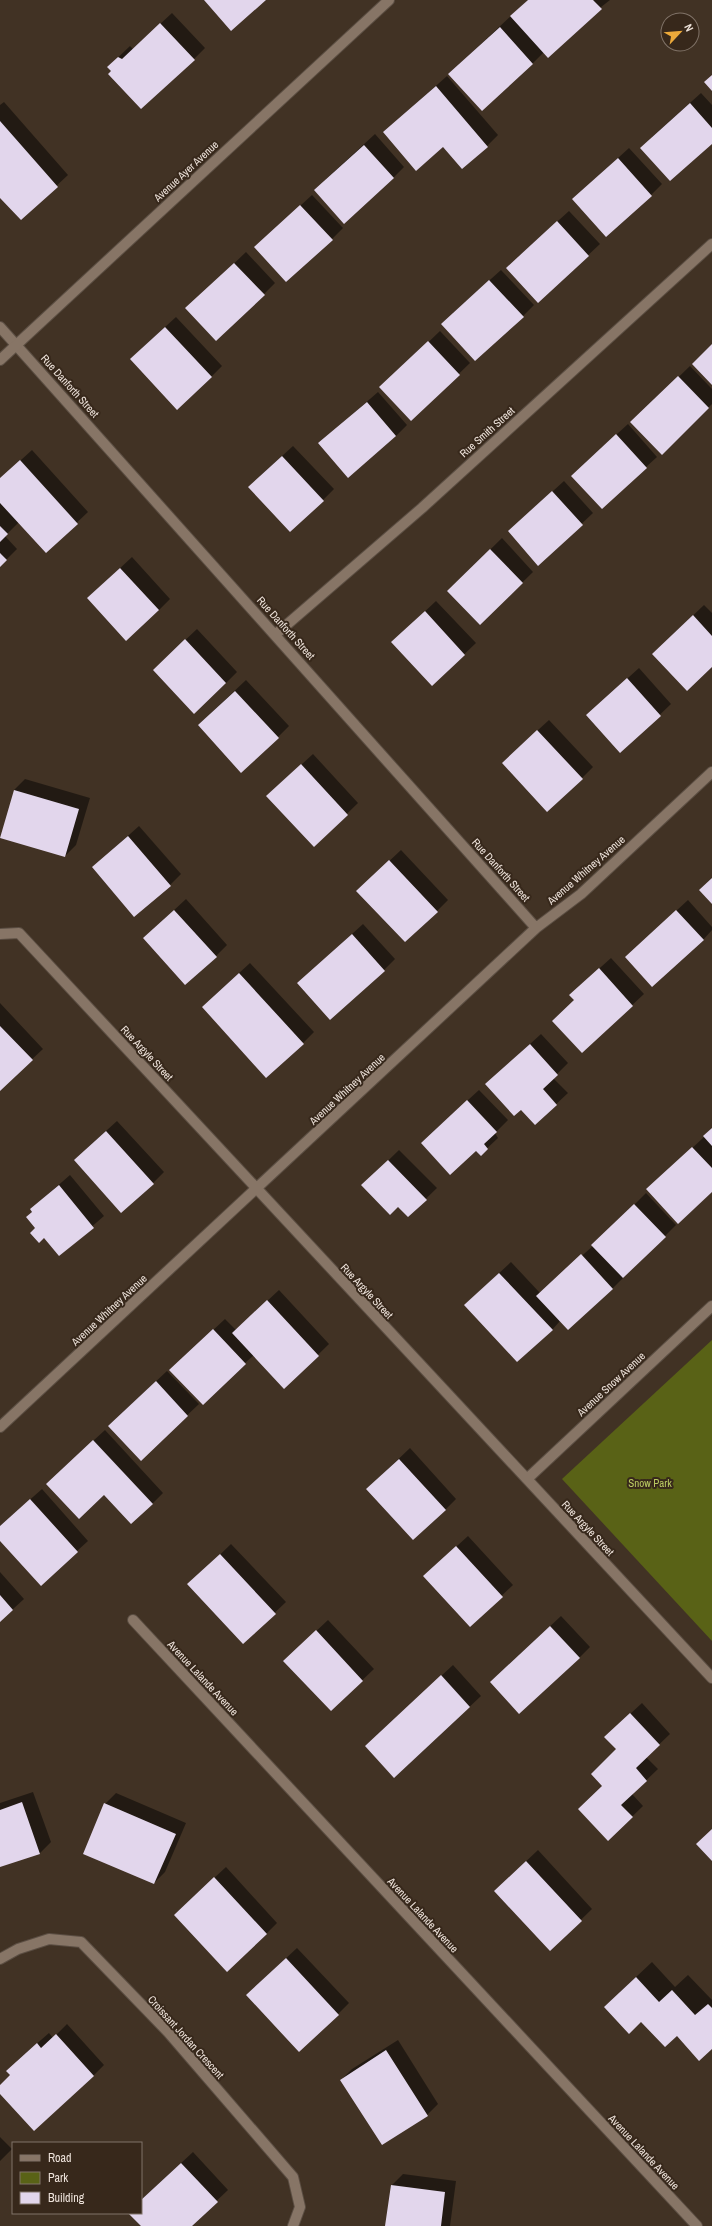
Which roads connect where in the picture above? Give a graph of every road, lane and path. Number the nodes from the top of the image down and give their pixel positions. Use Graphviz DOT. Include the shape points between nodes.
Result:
graph roads {
  1 [pos="389,0"];
  2 [pos="712,244"];
  3 [pos="0,327"];
  4 [pos="17,344"];
  5 [pos="0,360"];
  6 [pos="276,634"];
  7 [pos="712,772"];
  8 [pos="536,928"];
  9 [pos="0,934"];
  10 [pos="257,1190"];
  11 [pos="712,1306"];
  12 [pos="0,1427"];
  13 [pos="527,1479"];
  14 [pos="132,1620"];
  15 [pos="712,1678"];
  16 [pos="0,1959"];
  17 [pos="293,2226"];
  18 [pos="697,2226"];
  1 -- 4 [label="street, Avenue Ayer Avenue"];
  2 -- 6 [label="street, Rue Smith Street" via="422,508"];
  3 -- 4 [label="street, Rue Danforth Street"];
  4 -- 5 [label="street, Avenue Ayer Avenue"];
  4 -- 6 [label="street, Rue Danforth Street"];
  6 -- 8 [label="street, Rue Danforth Street"];
  7 -- 8 [label="street, Avenue Whitney Avenue" via="581,894"];
  8 -- 10 [label="street, Avenue Whitney Avenue"];
  9 -- 10 [label="street, Rue Argyle Street" via="19,933"];
  10 -- 12 [label="street, Avenue Whitney Avenue"];
  10 -- 13 [label="street, Rue Argyle Street"];
  11 -- 13 [label="street, Avenue Snow Avenue"];
  13 -- 15 [label="street, Rue Argyle Street"];
  14 -- 18 [label="street, Avenue Lalande Avenue"];
  16 -- 17 [label="street, Croissant Jordan Crescent" via="18,1949 49,1939 80,1942 168,2032 293,2177 300,2207"];
}
